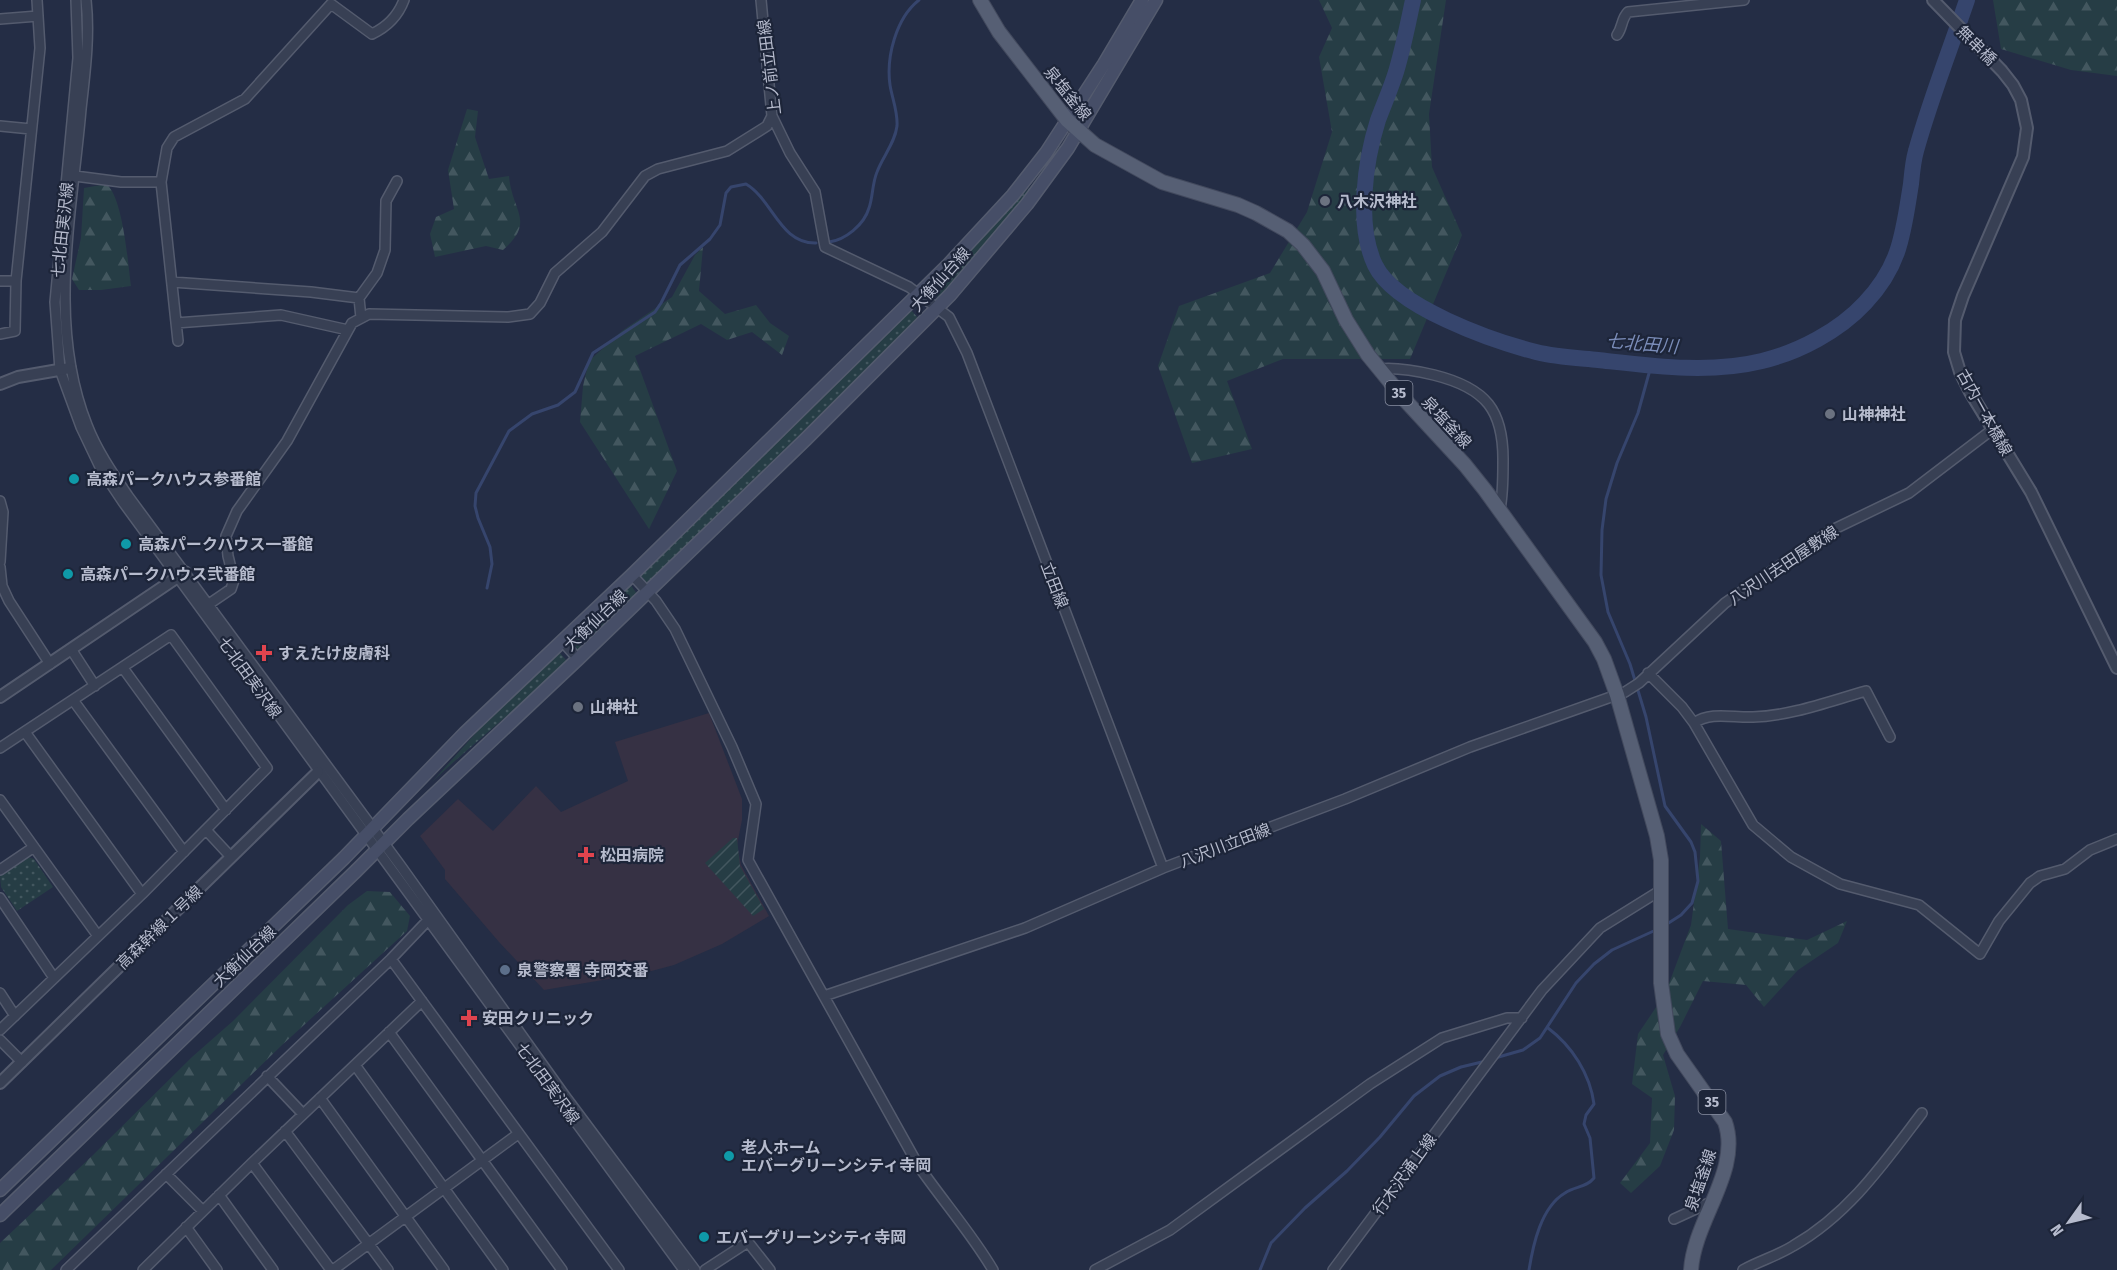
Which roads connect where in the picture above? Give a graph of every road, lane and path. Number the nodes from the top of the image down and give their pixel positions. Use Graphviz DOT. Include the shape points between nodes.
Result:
graph roads {
  1 [pos="37,0"];
  2 [pos="76,0"];
  3 [pos="86,0"];
  4 [pos="404,0"];
  5 [pos="761,0"];
  6 [pos="980,0"];
  7 [pos="1142,0"];
  8 [pos="1156,0"];
  9 [pos="1744,0"];
  10 [pos="1932,0"];
  11 [pos="38,16"];
  12 [pos="0,19"];
  13 [pos="1617,35"];
  14 [pos="2008,78"];
  15 [pos="772,116"];
  16 [pos="1067,120"];
  17 [pos="0,126"];
  18 [pos="31,129"];
  19 [pos="1078,132"];
  20 [pos="75,176"];
  21 [pos="397,181"];
  22 [pos="161,182"];
  23 [pos="16,280"];
  24 [pos="0,281"];
  25 [pos="172,282"];
  26 [pos="919,293"];
  27 [pos="359,298"];
  28 [pos="938,308"];
  29 [pos="361,318"];
  30 [pos="176,323"];
  31 [pos="348,330"];
  32 [pos="0,334"];
  33 [pos="178,341"];
  34 [pos="65,369"];
  35 [pos="1379,369"];
  36 [pos="0,384"];
  37 [pos="1993,429"];
  38 [pos="0,501"];
  39 [pos="1500,509"];
  40 [pos="0,562"];
  41 [pos="0,567"];
  42 [pos="181,574"];
  43 [pos="632,575"];
  44 [pos="648,591"];
  45 [pos="209,604"];
  46 [pos="562,641"];
  47 [pos="71,649"];
  48 [pos="578,659"];
  49 [pos="50,664"];
  50 [pos="123,668"];
  51 [pos="2117,668"];
  52 [pos="1646,675"];
  53 [pos="95,686"];
  54 [pos="1621,694"];
  55 [pos="0,697"];
  56 [pos="73,700"];
  57 [pos="1694,723"];
  58 [pos="25,732"];
  59 [pos="1890,737"];
  60 [pos="0,748"];
  61 [pos="318,772"];
  62 [pos="2,807"];
  63 [pos="226,810"];
  64 [pos="206,830"];
  65 [pos="369,833"];
  66 [pos="2117,839"];
  67 [pos="34,847"];
  68 [pos="380,847"];
  69 [pos="184,852"];
  70 [pos="231,857"];
  71 [pos="1163,868"];
  72 [pos="0,870"];
  73 [pos="1661,890"];
  74 [pos="142,894"];
  75 [pos="0,898"];
  76 [pos="431,916"];
  77 [pos="98,936"];
  78 [pos="392,959"];
  79 [pos="54,978"];
  80 [pos="0,993"];
  81 [pos="824,996"];
  82 [pos="422,1001"];
  83 [pos="15,1016"];
  84 [pos="1522,1018"];
  85 [pos="0,1030"];
  86 [pos="389,1032"];
  87 [pos="0,1040"];
  88 [pos="22,1062"];
  89 [pos="355,1065"];
  90 [pos="267,1076"];
  91 [pos="0,1083"];
  92 [pos="320,1098"];
  93 [pos="1922,1113"];
  94 [pos="303,1114"];
  95 [pos="285,1131"];
  96 [pos="518,1134"];
  97 [pos="482,1161"];
  98 [pos="252,1163"];
  99 [pos="166,1174"];
  100 [pos="0,1190"];
  101 [pos="444,1190"];
  102 [pos="219,1195"];
  103 [pos="1711,1202"];
  104 [pos="203,1211"];
  105 [pos="0,1215"];
  106 [pos="406,1216"];
  107 [pos="1674,1219"];
  108 [pos="186,1227"];
  109 [pos="369,1244"];
  110 [pos="153,1261"];
  111 [pos="66,1270"];
  112 [pos="143,1270"];
  113 [pos="160,1270"];
  114 [pos="217,1270"];
  115 [pos="273,1270"];
  116 [pos="332,1270"];
  117 [pos="388,1270"];
  118 [pos="444,1270"];
  119 [pos="503,1270"];
  120 [pos="562,1270"];
  121 [pos="619,1270"];
  122 [pos="684,1270"];
  123 [pos="695,1270"];
  124 [pos="705,1270"];
  125 [pos="771,1270"];
  126 [pos="993,1270"];
  127 [pos="1095,1270"];
  128 [pos="1333,1270"];
  129 [pos="1691,1270"];
  130 [pos="1743,1270"];
  1 -- 11 [label="street"];
  2 -- 34 [label="street, 七北田実沢線" via="78,58 55,302"];
  3 -- 20 [label="street" via="86,58"];
  4 -- 22 [label="street" via="384,29 372,34 331,4 245,99 174,136 167,148"];
  5 -- 15 [label="street, 上ノ前立田線"];
  6 -- 16 [label="main road, 泉塩釜線 / 35" via="999,32"];
  7 -- 16 [label="main road, 大衡仙台線"];
  8 -- 19 [label="main road, 大衡仙台線"];
  9 -- 13 [label="street" via="1628,12"];
  10 -- 14 [label="street, 無串橋"];
  11 -- 12 [label="street"];
  11 -- 18 [label="street" via="40,48"];
  14 -- 37 [label="street, 古内一本橋線" via="2025,113 2027,140 1963,296 1953,336 1960,372"];
  15 -- 26 [label="street, 上ノ前立田線" via="815,192 825,247"];
  15 -- 29 [label="street" via="767,126 727,151 645,176 602,232 555,273 530,314 369,314"];
  16 -- 19 [label="main road, 泉塩釜線 / 35"];
  16 -- 26 [label="main road, 大衡仙台線" via="1013,195"];
  17 -- 18 [label="street"];
  18 -- 23 [label="street"];
  19 -- 28 [label="main road, 大衡仙台線" via="1027,204"];
  19 -- 35 [label="main road, 泉塩釜線 / 35" via="1162,182 1238,205 1288,231 1323,271 1346,320"];
  20 -- 22 [label="street"];
  20 -- 34 [label="street" via="64,275"];
  21 -- 27 [label="street" via="386,201 385,250 377,273"];
  22 -- 25 [label="street"];
  23 -- 24 [label="street"];
  23 -- 32 [label="street" via="15,331"];
  25 -- 27 [label="street"];
  25 -- 30 [label="street"];
  26 -- 28 [label="street, 上ノ前立田線"];
  26 -- 43 [label="main road, 大衡仙台線"];
  27 -- 29 [label="street"];
  28 -- 44 [label="main road, 大衡仙台線"];
  28 -- 71 [label="street, 立田線" via="954,323 967,353"];
  29 -- 31 [label="street"];
  30 -- 31 [label="street" via="281,315"];
  30 -- 33 [label="street"];
  31 -- 45 [label="street" via="288,441 237,511 226,537 234,580 231,589"];
  34 -- 36 [label="street"];
  34 -- 42 [label="street, 七北田実沢線" via="81,427 101,469"];
  35 -- 39 [label="main road, 泉塩釜線 / 35"];
  35 -- 39 [label="street" via="1426,373 1458,381 1481,396 1496,413 1503,448"];
  37 -- 51 [label="street, 古内一本橋線" via="2031,492"];
  37 -- 52 [label="street, 八沢川去田屋敷線" via="1910,493 1830,531 1725,603"];
  38 -- 40 [label="street"];
  39 -- 54 [label="main road, 泉塩釜線 / 35" via="1595,642"];
  41 -- 49 [label="street" via="9,601"];
  42 -- 45 [label="street"];
  42 -- 47 [label="street"];
  42 -- 61 [label="street, 七北田実沢線"];
  43 -- 44 [label="street"];
  43 -- 46 [label="main road, 大衡仙台線"];
  44 -- 48 [label="main road, 大衡仙台線"];
  44 -- 81 [label="street" via="675,629 756,804 748,860"];
  45 -- 65 [label="street"];
  46 -- 48 [label="street"];
  46 -- 65 [label="main road, 大衡仙台線" via="465,733"];
  47 -- 49 [label="street"];
  47 -- 53 [label="street"];
  48 -- 68 [label="main road, 大衡仙台線"];
  49 -- 55 [label="street"];
  50 -- 53 [label="street"];
  50 -- 63 [label="street"];
  50 -- 63 [label="street" via="171,635 267,768"];
  52 -- 54 [label="street, 八沢川去田屋敷線"];
  52 -- 57 [label="street"];
  53 -- 56 [label="street"];
  54 -- 71 [label="street, 八沢川立田線" via="1470,747"];
  54 -- 73 [label="main road, 泉塩釜線 / 35" via="1657,836"];
  56 -- 58 [label="street"];
  56 -- 69 [label="street"];
  57 -- 59 [label="street" via="1701,718 1753,717 1797,710 1866,691"];
  57 -- 66 [label="street" via="1753,825 1791,857 1840,884 1918,905 1980,954 1999,921 2030,883 2065,869 2090,850"];
  58 -- 60 [label="street"];
  58 -- 74 [label="street"];
  61 -- 65 [label="street, 七北田実沢線"];
  61 -- 70 [label="street, 高森幹線１号線"];
  62 -- 67 [label="street"];
  63 -- 64 [label="street"];
  64 -- 69 [label="street"];
  64 -- 70 [label="street"];
  65 -- 68 [label="street"];
  65 -- 100 [label="main road, 大衡仙台線"];
  67 -- 72 [label="street"];
  67 -- 77 [label="street"];
  68 -- 76 [label="street"];
  68 -- 105 [label="main road, 大衡仙台線"];
  69 -- 74 [label="street"];
  70 -- 88 [label="street, 高森幹線１号線"];
  71 -- 81 [label="street, 八沢川立田線" via="1025,928"];
  73 -- 84 [label="street, 行木沢涌上線" via="1600,928 1542,990"];
  73 -- 103 [label="main road, 泉塩釜線 / 35" via="1661,983 1668,1034 1729,1133 1727,1161"];
  74 -- 77 [label="street"];
  75 -- 79 [label="street"];
  76 -- 78 [label="street"];
  76 -- 122 [label="street, 七北田実沢線"];
  76 -- 123 [label="street"];
  77 -- 79 [label="street"];
  78 -- 82 [label="street"];
  78 -- 90 [label="street"];
  79 -- 83 [label="street"];
  80 -- 83 [label="street"];
  81 -- 126 [label="street" via="918,1165"];
  82 -- 86 [label="street"];
  82 -- 96 [label="street"];
  83 -- 85 [label="street"];
  84 -- 127 [label="street" via="1507,1018 1442,1038 1370,1084 1170,1230"];
  84 -- 128 [label="street, 行木沢涌上線"];
  86 -- 89 [label="street"];
  86 -- 97 [label="street"];
  87 -- 88 [label="street"];
  88 -- 91 [label="street, 高森幹線１号線"];
  89 -- 92 [label="street"];
  89 -- 101 [label="street"];
  90 -- 94 [label="street"];
  90 -- 99 [label="street"];
  92 -- 94 [label="street"];
  92 -- 106 [label="street"];
  93 -- 130 [label="street" via="1864,1188 1822,1227 1792,1248"];
  94 -- 95 [label="street"];
  95 -- 98 [label="street"];
  95 -- 109 [label="street"];
  96 -- 97 [label="street"];
  96 -- 121 [label="street"];
  97 -- 101 [label="street"];
  97 -- 120 [label="street"];
  98 -- 102 [label="street"];
  98 -- 116 [label="street"];
  99 -- 104 [label="street"];
  99 -- 111 [label="street"];
  101 -- 106 [label="street"];
  101 -- 119 [label="street"];
  102 -- 104 [label="street"];
  102 -- 115 [label="street"];
  103 -- 107 [label="street"];
  103 -- 129 [label="main road, 泉塩釜線 / 35" via="1694,1247"];
  104 -- 108 [label="street"];
  106 -- 109 [label="street"];
  106 -- 118 [label="street"];
  108 -- 110 [label="street"];
  108 -- 114 [label="street"];
  109 -- 116 [label="street"];
  109 -- 117 [label="street"];
  110 -- 112 [label="street"];
  110 -- 113 [label="street"];
  124 -- 125 [label="street" via="748,1242"];
}
